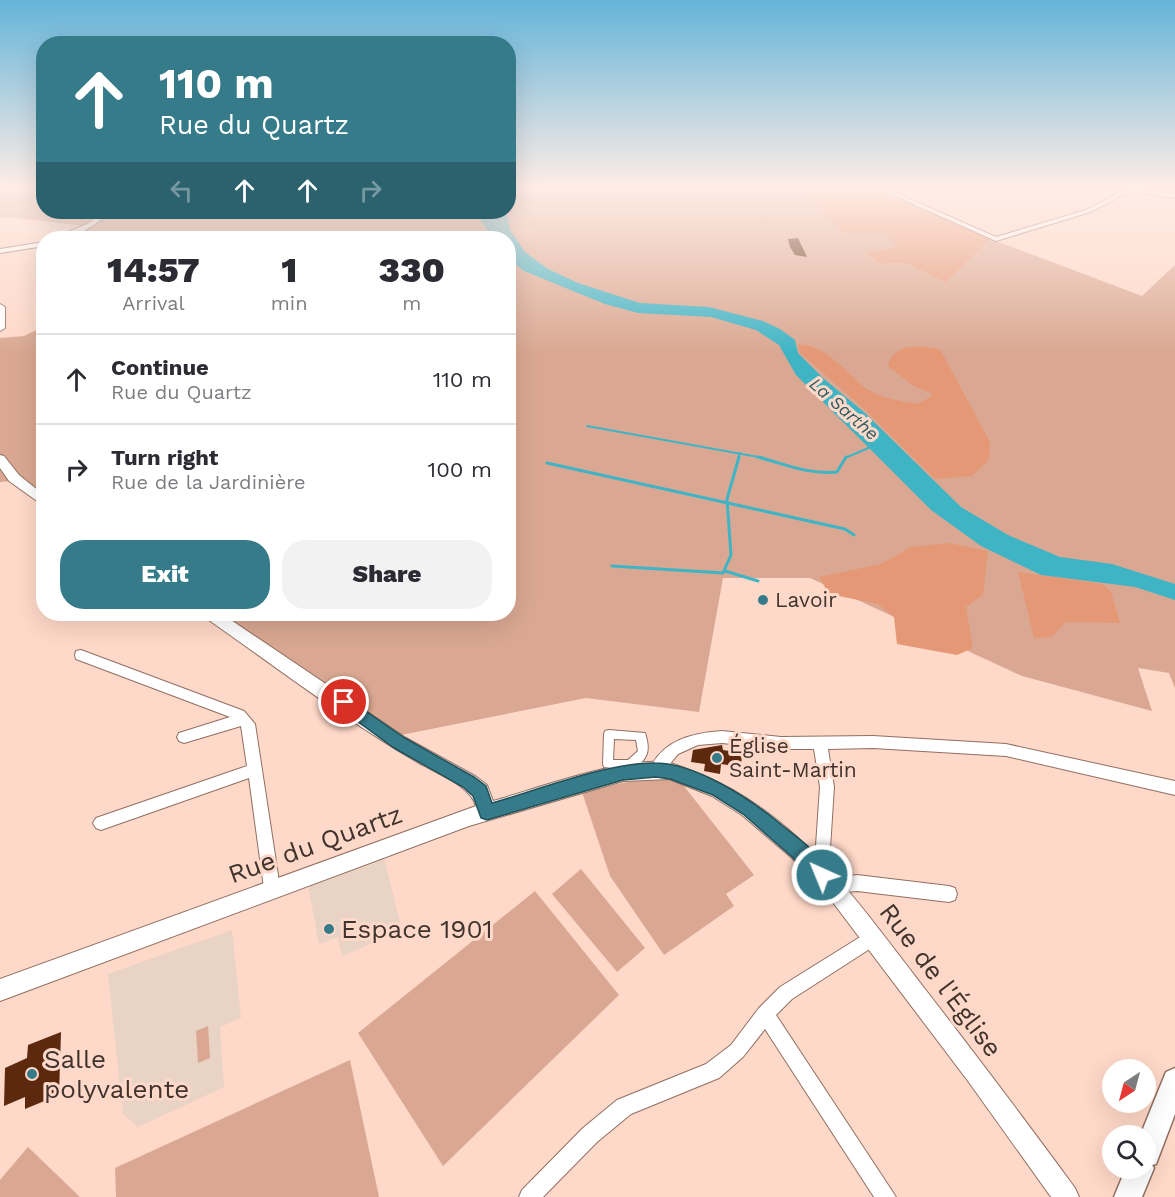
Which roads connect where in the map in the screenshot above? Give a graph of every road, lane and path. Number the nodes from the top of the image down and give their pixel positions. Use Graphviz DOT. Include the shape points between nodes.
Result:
graph roads {
  1 [pos="36,245"];
  2 [pos="0,251"];
  3 [pos="0,307"];
  4 [pos="0,328"];
  5 [pos="0,459"];
  6 [pos="36,496"];
  7 [pos="221,621"];
  8 [pos="81,655"];
  9 [pos="244,719"];
  10 [pos="184,737"];
  11 [pos="820,743"];
  12 [pos="256,770"];
  13 [pos="656,770"];
  14 [pos="1175,788"];
  15 [pos="487,812"];
  16 [pos="101,822"];
  17 [pos="827,880"];
  18 [pos="272,888"];
  19 [pos="949,894"];
  20 [pos="873,937"];
  21 [pos="0,990"];
  22 [pos="765,1014"];
  23 [pos="1175,1081"];
  24 [pos="1156,1129"];
  25 [pos="1135,1179"];
  26 [pos="529,1197"];
  27 [pos="886,1197"];
  28 [pos="1066,1197"];
  29 [pos="1128,1197"];
  1 -- 2 [label="street"];
  3 -- 4 [label="street"];
  5 -- 6 [label="street" via="14,478"];
  7 -- 15 [label="street" via="400,743 469,782 480,791"];
  8 -- 9 [label="street"];
  9 -- 10 [label="street"];
  9 -- 12 [label="street"];
  11 -- 13 [label="street" via="697,739 673,750"];
  11 -- 14 [label="street" via="1006,750"];
  11 -- 17 [label="street" via="827,787"];
  12 -- 16 [label="street"];
  12 -- 18 [label="street"];
  13 -- 15 [label="street, Rue du Quartz" via="623,773"];
  13 -- 17 [label="street, Rue de l'Église" via="684,775 733,798 787,840"];
  15 -- 18 [label="street, Rue du Quartz"];
  17 -- 19 [label="street"];
  17 -- 20 [label="street, Rue de l'Église"];
  18 -- 21 [label="street, Rue du Quartz"];
  20 -- 22 [label="street" via="786,993"];
  20 -- 28 [label="street, Rue de l'Église"];
  22 -- 26 [label="street" via="727,1061 712,1071 624,1107"];
  22 -- 27 [label="street"];
  23 -- 24 [label="main road"];
  25 -- 29 [label="main road"];
}
